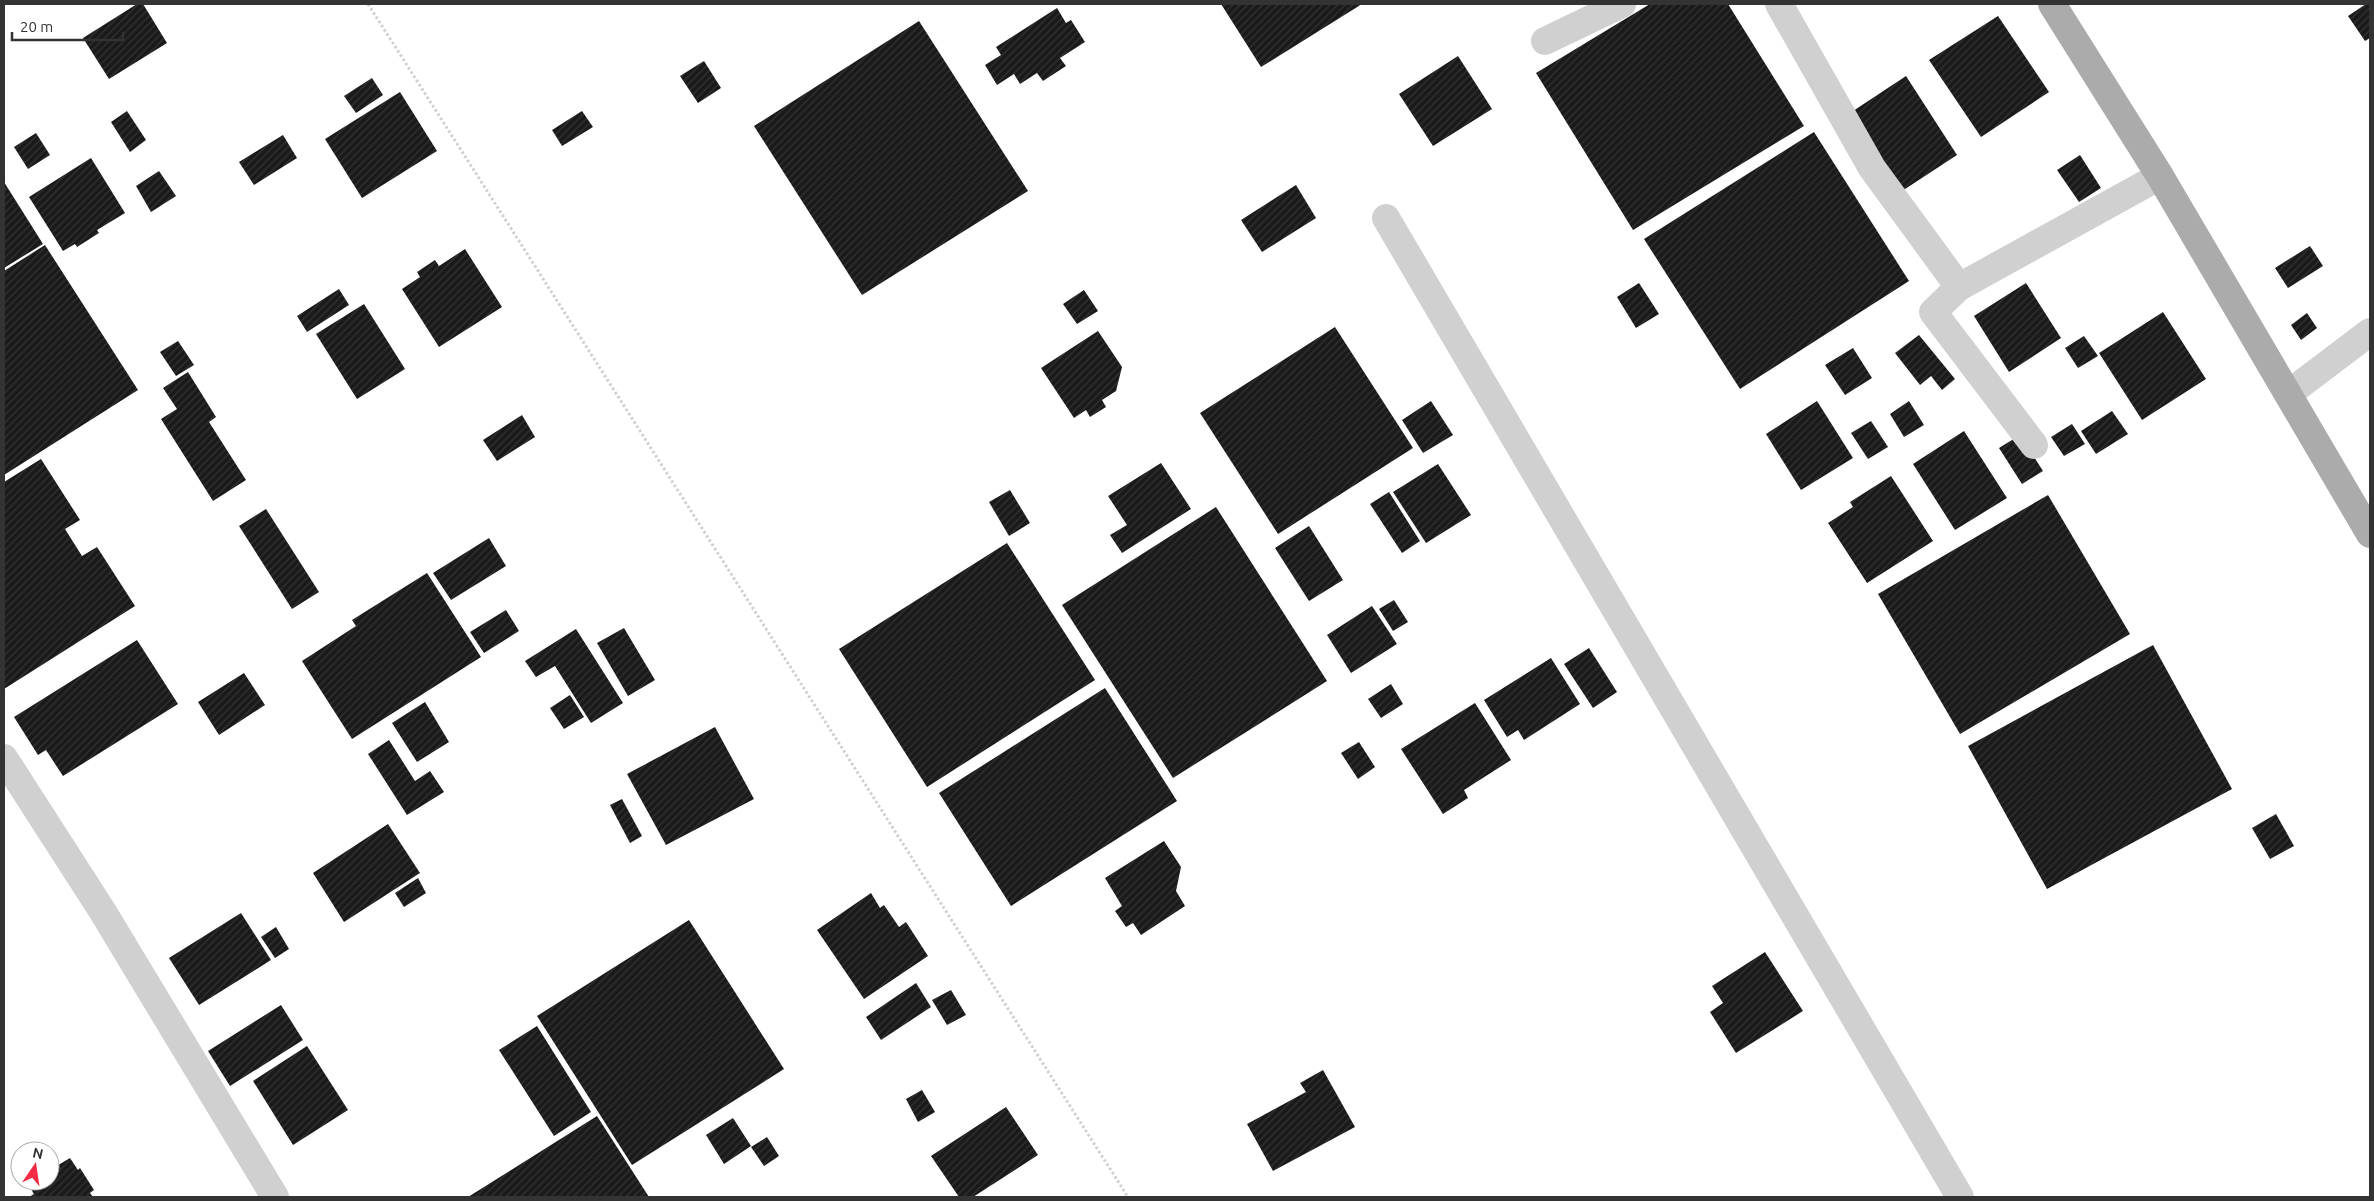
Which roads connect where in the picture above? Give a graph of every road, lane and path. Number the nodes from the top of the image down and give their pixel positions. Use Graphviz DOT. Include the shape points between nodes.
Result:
graph roads {
  1 [pos="368,4"];
  2 [pos="1622,4"];
  3 [pos="1780,4"];
  4 [pos="2052,4"];
  5 [pos="1545,41"];
  6 [pos="2160,176"];
  7 [pos="1386,218"];
  8 [pos="1959,287"];
  9 [pos="2370,332"];
  10 [pos="2288,394"];
  11 [pos="2034,445"];
  12 [pos="2370,534"];
  13 [pos="4,758"];
  14 [pos="276,1197"];
  15 [pos="1128,1197"];
  16 [pos="1960,1197"];
  1 -- 15 [label="path"];
  2 -- 5 [label="street"];
  3 -- 8 [label="street" via="1872,168"];
  4 -- 6 [label="main road"];
  6 -- 8 [label="street"];
  6 -- 10 [label="main road"];
  7 -- 16 [label="street"];
  8 -- 11 [label="street" via="1932,312"];
  9 -- 10 [label="street"];
  10 -- 12 [label="main road"];
  13 -- 14 [label="street" via="103,912"];
}
